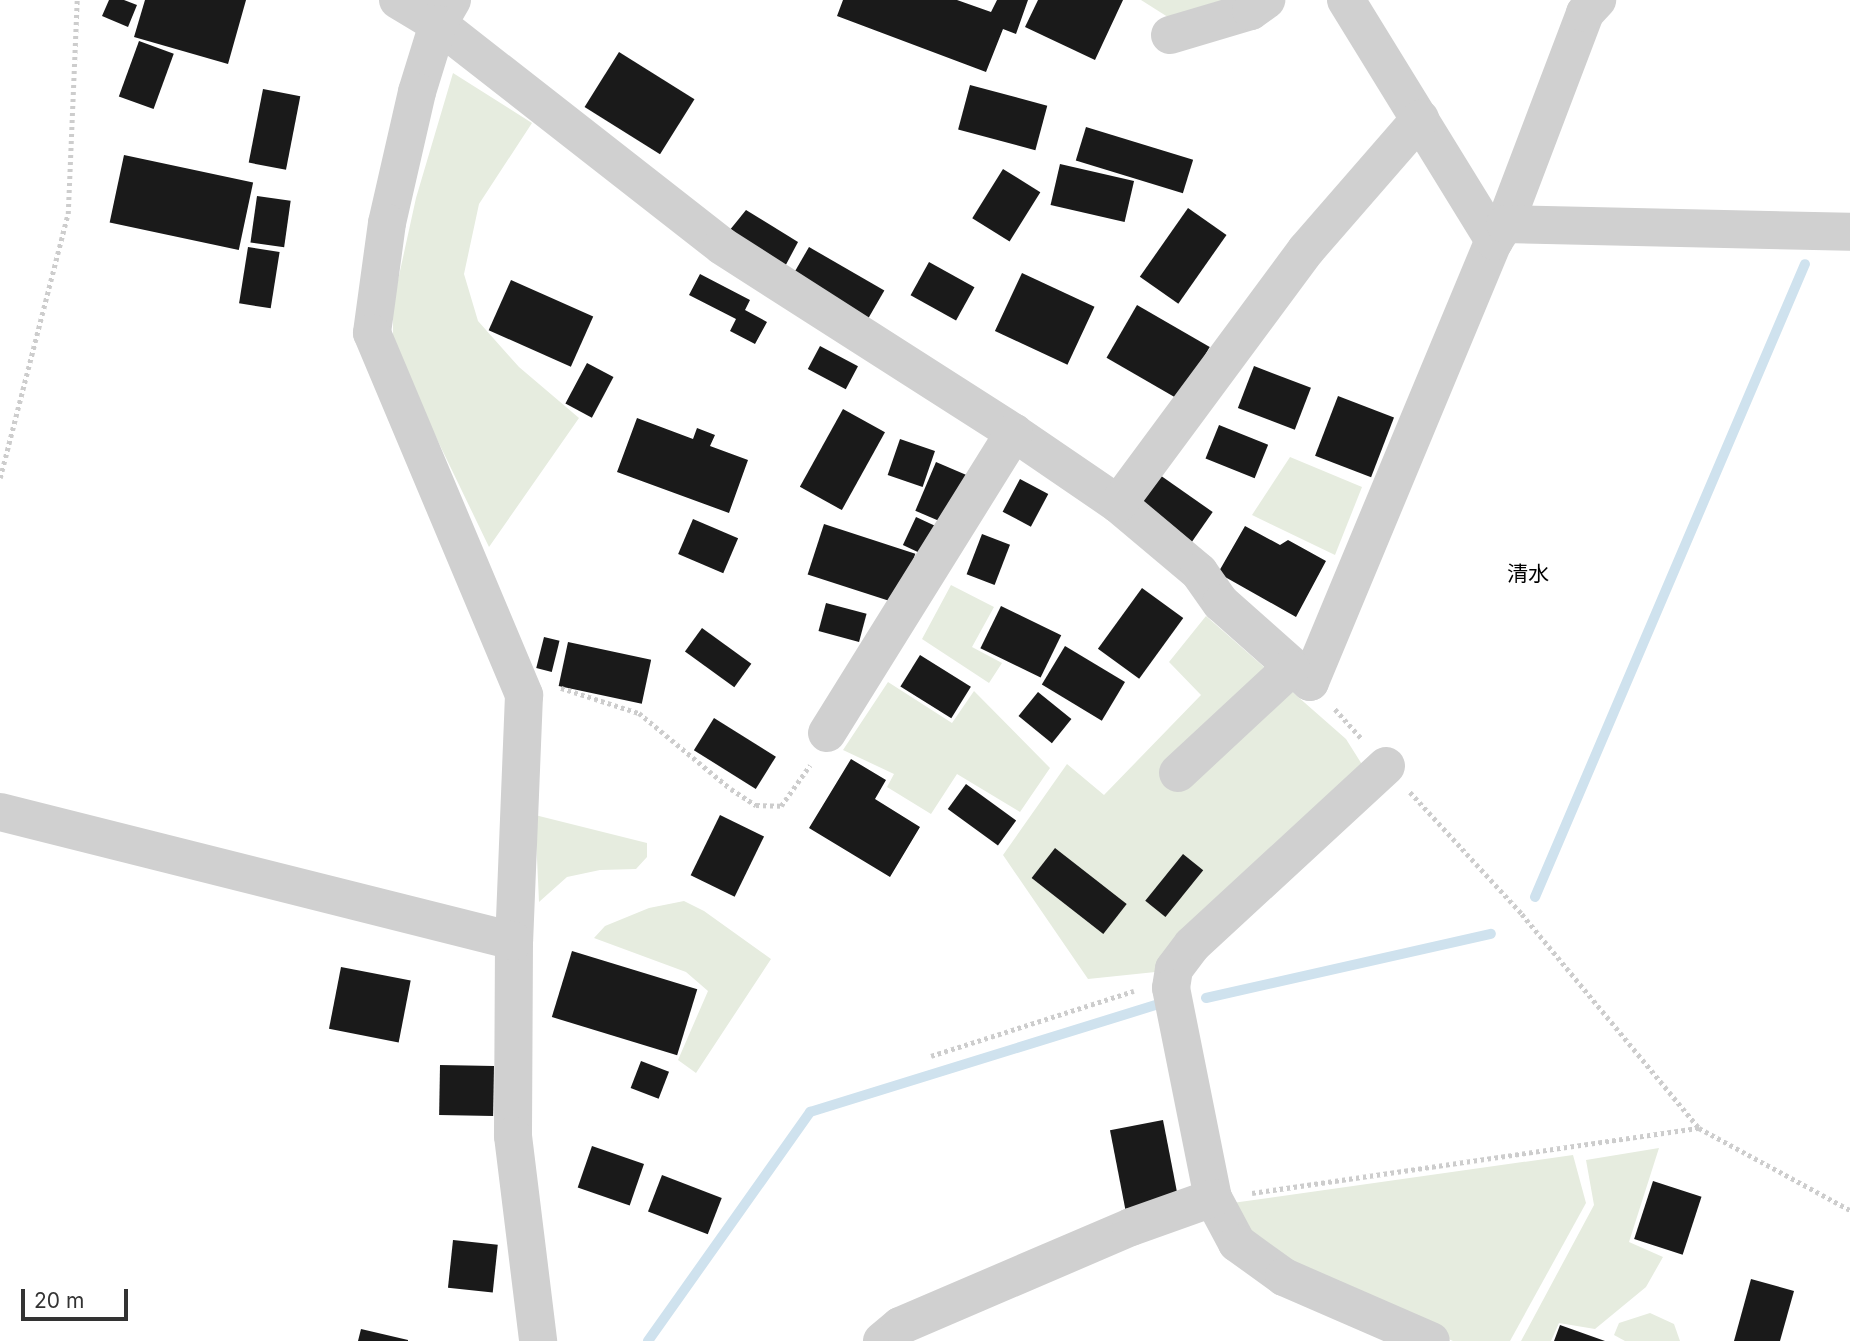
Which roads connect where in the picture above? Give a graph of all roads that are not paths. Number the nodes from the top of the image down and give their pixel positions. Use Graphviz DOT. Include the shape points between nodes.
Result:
graph roads {
  1 [pos="398,0"];
  2 [pos="1266,0"];
  3 [pos="1346,0"];
  4 [pos="1597,0"];
  5 [pos="445,12"];
  6 [pos="1170,35"];
  7 [pos="1420,119"];
  8 [pos="1850,232"];
  9 [pos="1500,233"];
  10 [pos="1014,433"];
  11 [pos="1118,504"];
  12 [pos="1301,675"];
  13 [pos="827,733"];
  14 [pos="1386,766"];
  15 [pos="1178,773"];
  16 [pos="0,812"];
  17 [pos="514,941"];
  18 [pos="1213,1198"];
  19 [pos="904,1336"];
  20 [pos="538,1341"];
  21 [pos="1432,1341"];
  1 -- 5 [label="street"];
  2 -- 6 [label="street" via="1251,11"];
  3 -- 7 [label="street"];
  4 -- 9 [label="street" via="1585,13"];
  5 -- 10 [label="street" via="722,246"];
  5 -- 17 [label="street" via="417,92 387,223 372,333 524,695"];
  7 -- 9 [label="street"];
  7 -- 11 [label="street" via="1306,250"];
  8 -- 9 [label="street"];
  9 -- 12 [label="street"];
  10 -- 11 [label="street"];
  10 -- 13 [label="street"];
  11 -- 12 [label="street" via="1199,572 1221,603"];
  12 -- 15 [label="street"];
  14 -- 18 [label="street" via="1192,946 1174,969 1171,988"];
  16 -- 17 [label="street"];
  17 -- 20 [label="street" via="513,1136"];
  18 -- 19 [label="street" via="1132,1227"];
  18 -- 21 [label="street" via="1237,1243 1284,1277"];
}
